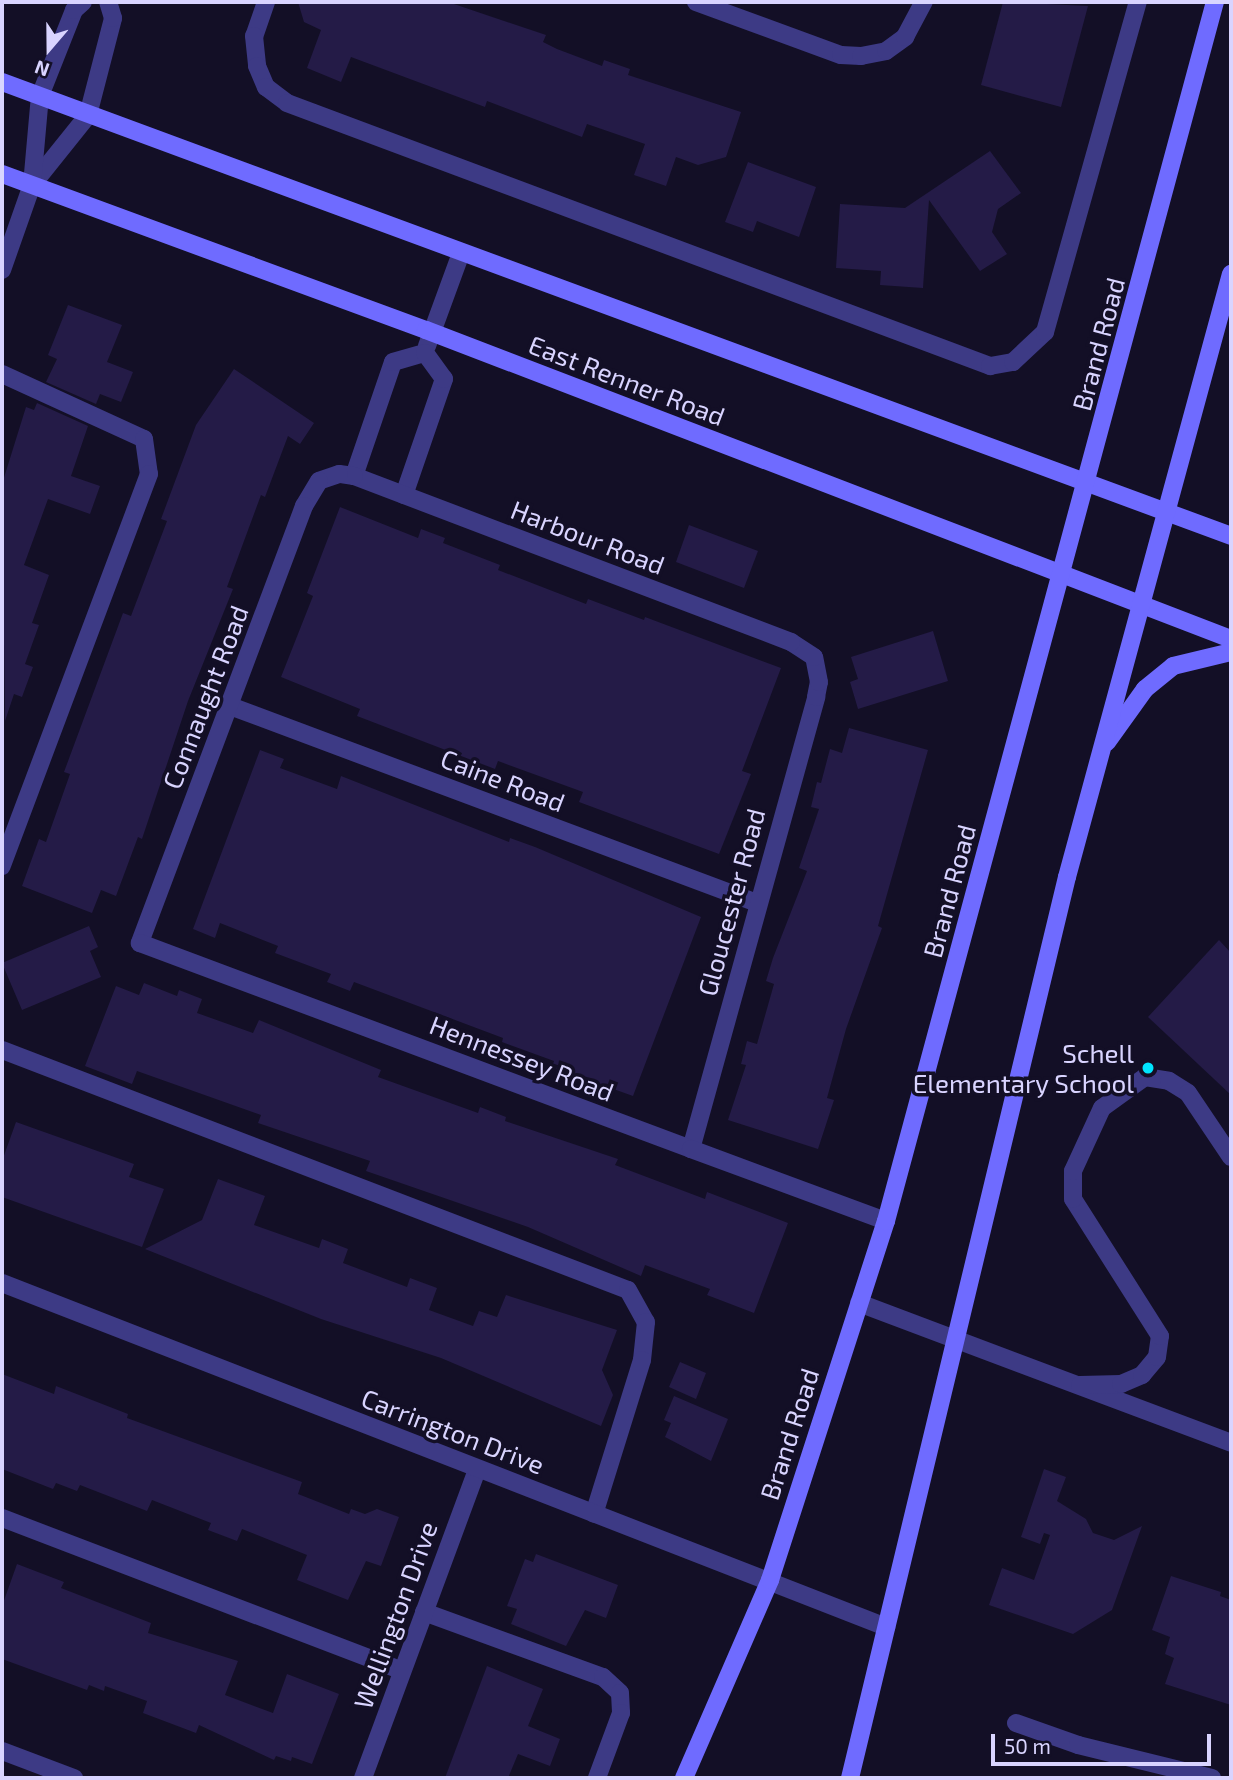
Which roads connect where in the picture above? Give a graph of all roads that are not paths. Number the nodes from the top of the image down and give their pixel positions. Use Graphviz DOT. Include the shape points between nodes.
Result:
graph roads {
  1 [pos="83,2"];
  2 [pos="108,2"];
  3 [pos="266,2"];
  4 [pos="696,2"];
  5 [pos="924,2"];
  6 [pos="1138,2"];
  7 [pos="1215,2"];
  8 [pos="2,82"];
  9 [pos="40,96"];
  10 [pos="88,115"];
  11 [pos="2,174"];
  12 [pos="33,186"];
  13 [pos="461,253"];
  14 [pos="2,270"];
  15 [pos="1231,274"];
  16 [pos="432,333"];
  17 [pos="425,353"];
  18 [pos="2,374"];
  19 [pos="328,476"];
  20 [pos="354,476"];
  21 [pos="1088,483"];
  22 [pos="404,495"];
  23 [pos="1164,512"];
  24 [pos="1231,536"];
  25 [pos="1063,576"];
  26 [pos="1139,605"];
  27 [pos="1231,639"];
  28 [pos="1231,652"];
  29 [pos="818,668"];
  30 [pos="230,706"];
  31 [pos="1101,750"];
  32 [pos="2,866"];
  33 [pos="757,903"];
  34 [pos="140,943"];
  35 [pos="2,1051"];
  36 [pos="691,1149"];
  37 [pos="1231,1157"];
  38 [pos="886,1221"];
  39 [pos="2,1283"];
  40 [pos="859,1303"];
  41 [pos="956,1337"];
  42 [pos="1080,1385"];
  43 [pos="1231,1443"];
  44 [pos="477,1469"];
  45 [pos="594,1514"];
  46 [pos="2,1518"];
  47 [pos="770,1580"];
  48 [pos="424,1612"];
  49 [pos="886,1627"];
  50 [pos="402,1671"];
  51 [pos="1016,1723"];
  52 [pos="2,1751"];
  53 [pos="74,1778"];
  54 [pos="363,1778"];
  55 [pos="597,1778"];
  56 [pos="684,1778"];
  57 [pos="850,1778"];
  58 [pos="1212,1778"];
  1 -- 9 [label="street" via="74,10"];
  2 -- 10 [label="street" via="113,18"];
  3 -- 6 [label="street" via="254,36 257,66 267,87 287,103 990,366 1013,362 1045,332"];
  4 -- 5 [label="street" via="841,55 886,51 905,37"];
  7 -- 21 [label="main road, Brand Road"];
  8 -- 9 [label="main road"];
  9 -- 10 [label="main road"];
  9 -- 12 [label="street"];
  10 -- 12 [label="street"];
  10 -- 13 [label="main road"];
  11 -- 12 [label="main road, East Renner Road"];
  12 -- 14 [label="street"];
  12 -- 16 [label="main road, East Renner Road"];
  13 -- 16 [label="street"];
  13 -- 21 [label="main road"];
  15 -- 23 [label="main road"];
  16 -- 17 [label="street"];
  16 -- 25 [label="main road, East Renner Road"];
  17 -- 20 [label="street" via="393,362"];
  17 -- 22 [label="street" via="444,379"];
  18 -- 32 [label="street" via="144,439 149,474"];
  19 -- 20 [label="street, Harbour Road"];
  19 -- 30 [label="street, Connaught Road" via="319,481 304,506"];
  20 -- 22 [label="street, Harbour Road"];
  21 -- 23 [label="main road"];
  21 -- 25 [label="main road, Brand Road"];
  22 -- 29 [label="street, Harbour Road" via="791,642 806,649"];
  23 -- 24 [label="main road"];
  23 -- 26 [label="main road"];
  25 -- 26 [label="main road, East Renner Road"];
  25 -- 38 [label="main road, Brand Road"];
  26 -- 27 [label="main road, East Renner Road"];
  26 -- 31 [label="main road"];
  28 -- 31 [label="main road" via="1173,666 1145,688"];
  29 -- 33 [label="street, Gloucester Road" via="817,696"];
  30 -- 33 [label="street, Caine Road"];
  30 -- 34 [label="street, Connaught Road"];
  31 -- 41 [label="main road"];
  33 -- 36 [label="street, Gloucester Road"];
  34 -- 36 [label="street, Hennessey Road"];
  35 -- 45 [label="street" via="628,1290 646,1322 642,1360"];
  36 -- 38 [label="street, Hennessey Road"];
  37 -- 42 [label="street" via="1188,1093 1169,1081 1145,1077 1102,1108 1073,1171 1073,1199 1160,1336 1157,1357 1142,1375 1121,1384"];
  38 -- 40 [label="main road, Brand Road"];
  39 -- 44 [label="street, Carrington Drive"];
  40 -- 41 [label="street"];
  40 -- 47 [label="main road, Brand Road"];
  41 -- 42 [label="street"];
  41 -- 49 [label="main road"];
  42 -- 43 [label="street"];
  44 -- 45 [label="street, Carrington Drive"];
  44 -- 48 [label="street, Wellington Drive"];
  45 -- 47 [label="street, Carrington Drive"];
  46 -- 50 [label="street"];
  47 -- 49 [label="street, Carrington Drive"];
  47 -- 56 [label="main road, Brand Road"];
  48 -- 50 [label="street, Wellington Drive"];
  48 -- 55 [label="street" via="603,1677 620,1693 621,1713"];
  49 -- 57 [label="main road"];
  50 -- 54 [label="street, Wellington Drive"];
  51 -- 58 [label="street" via="1078,1745"];
  52 -- 53 [label="street"];
}
